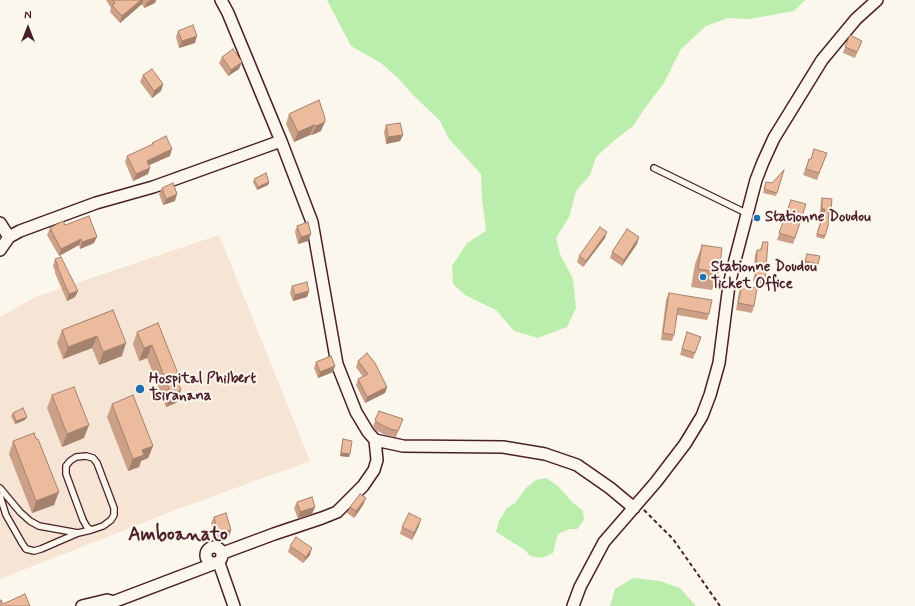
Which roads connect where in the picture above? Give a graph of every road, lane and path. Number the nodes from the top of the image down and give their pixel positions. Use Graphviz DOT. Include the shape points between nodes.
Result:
graph roads {
  1 [pos="221,0"];
  2 [pos="878,0"];
  3 [pos="281,140"];
  4 [pos="654,168"];
  5 [pos="748,214"];
  6 [pos="0,223"];
  7 [pos="9,237"];
  8 [pos="0,250"];
  9 [pos="375,440"];
  10 [pos="0,488"];
  11 [pos="0,496"];
  12 [pos="636,506"];
  13 [pos="91,530"];
  14 [pos="78,533"];
  15 [pos="223,552"];
  16 [pos="216,564"];
  17 [pos="112,604"];
  18 [pos="82,606"];
  19 [pos="234,606"];
  20 [pos="572,606"];
  21 [pos="720,606"];
  1 -- 3 [label="street"];
  2 -- 5 [label="street" via="856,19 822,60 774,138 763,162"];
  3 -- 7 [label="street" via="153,187 96,203"];
  3 -- 9 [label="street" via="312,222 337,364 356,412"];
  4 -- 5 [label="lane"];
  5 -- 12 [label="street" via="729,285 719,363 702,416 685,444"];
  6 -- 7 [label="street"];
  7 -- 8 [label="street"];
  9 -- 12 [label="street" via="403,446 503,447 545,454 578,465"];
  9 -- 15 [label="street" via="377,460 374,470 363,486 337,512"];
  10 -- 14 [label="lane" via="30,521 40,526"];
  11 -- 14 [label="lane" via="6,515 26,549 41,549"];
  12 -- 20 [label="street" via="604,542"];
  12 -- 21 [label="path" via="673,539"];
  13 -- 13 [label="lane" via="83,520 66,474 66,466 76,457 86,456 93,458 97,463 114,508 111,520"];
  13 -- 14 [label="lane"];
  15 -- 16 [label="street" via="223,558"];
  15 -- 16 [label="street" via="213,547 208,550 208,561"];
  16 -- 17 [label="street"];
  16 -- 19 [label="street"];
  17 -- 18 [label="street" via="107,600"];
}
